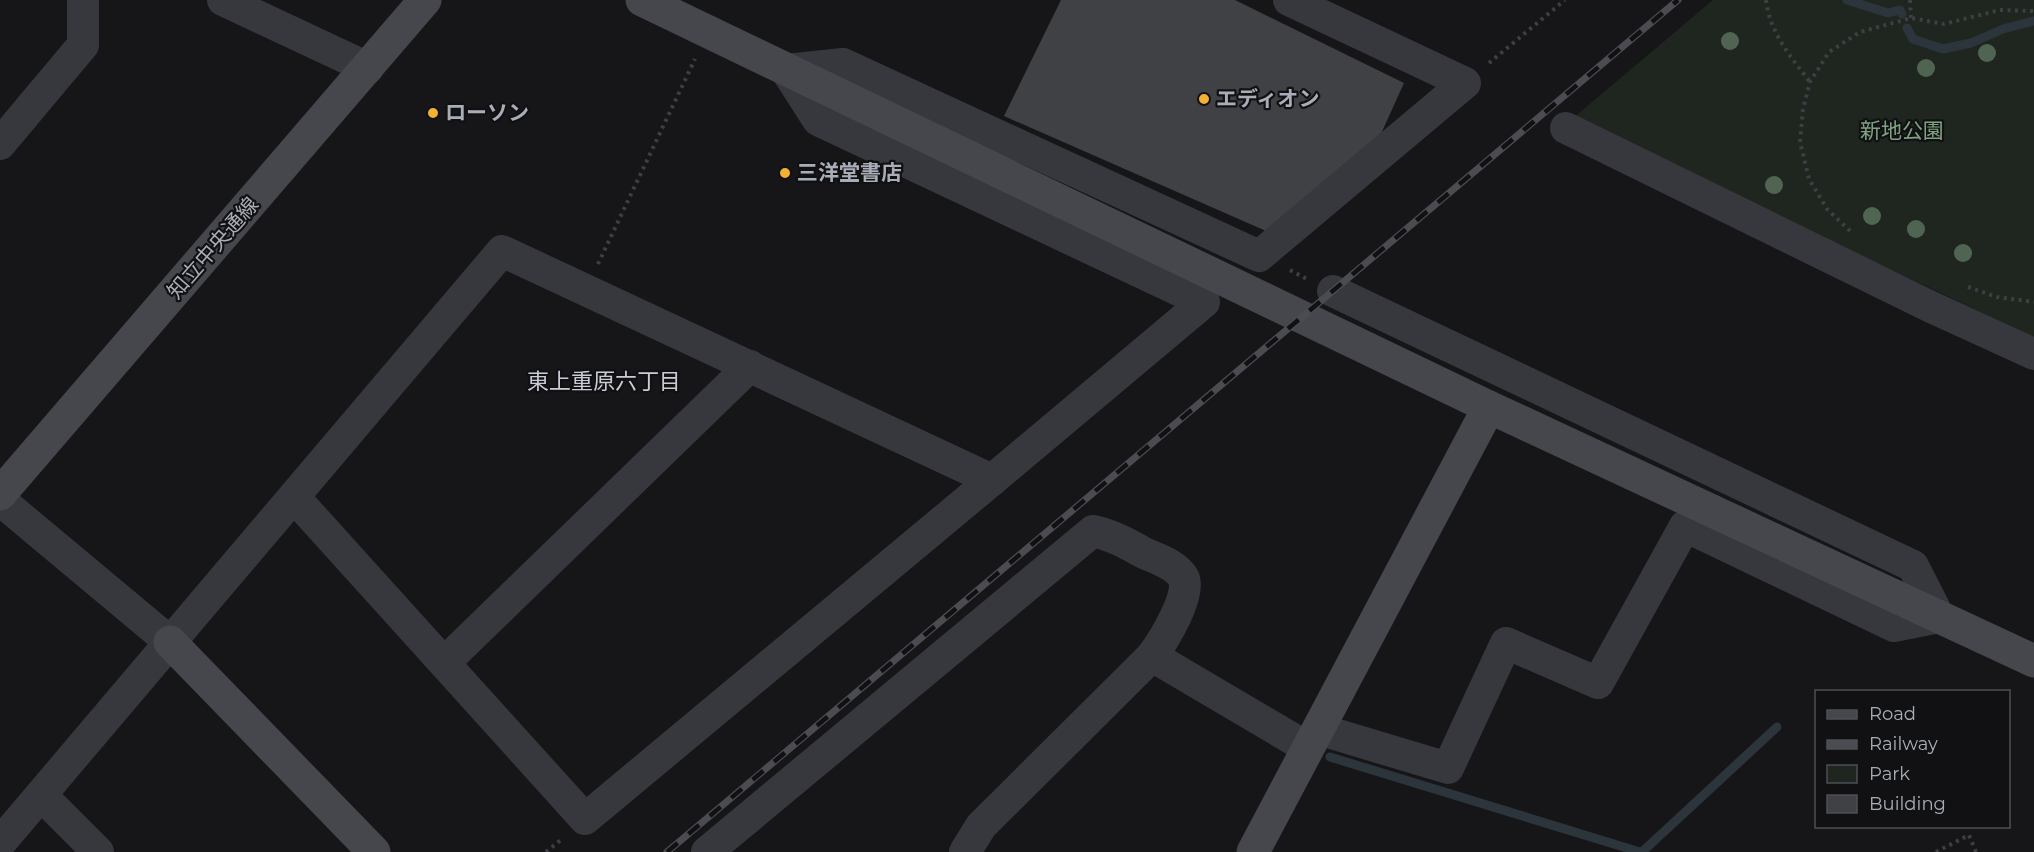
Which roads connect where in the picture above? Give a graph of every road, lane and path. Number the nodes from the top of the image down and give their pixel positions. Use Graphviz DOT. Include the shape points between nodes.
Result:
graph roads {
  1 [pos="83,0"];
  2 [pos="223,0"];
  3 [pos="425,0"];
  4 [pos="642,0"];
  5 [pos="1289,0"];
  6 [pos="1565,0"];
  7 [pos="1767,0"];
  8 [pos="1910,0"];
  9 [pos="2034,11"];
  10 [pos="1911,18"];
  11 [pos="708,31"];
  12 [pos="368,68"];
  13 [pos="786,70"];
  14 [pos="1810,82"];
  15 [pos="1465,83"];
  16 [pos="959,117"];
  17 [pos="1566,128"];
  18 [pos="0,144"];
  19 [pos="945,146"];
  20 [pos="1038,208"];
  21 [pos="1855,236"];
  22 [pos="1259,256"];
  23 [pos="1964,285"];
  24 [pos="586,290"];
  25 [pos="1333,291"];
  26 [pos="2034,302"];
  27 [pos="2034,354"];
  28 [pos="750,366"];
  29 [pos="1489,407"];
  30 [pos="1651,442"];
  31 [pos="1634,474"];
  32 [pos="992,480"];
  33 [pos="0,494"];
  34 [pos="294,496"];
  35 [pos="0,500"];
  36 [pos="1940,617"];
  37 [pos="170,642"];
  38 [pos="1152,656"];
  39 [pos="445,662"];
  40 [pos="2034,662"];
  41 [pos="1313,739"];
  42 [pos="41,795"];
  43 [pos="0,843"];
  44 [pos="98,852"];
  45 [pos="374,852"];
  46 [pos="707,852"];
  47 [pos="965,852"];
  48 [pos="1253,852"];
  49 [pos="1936,852"];
  50 [pos="1976,852"];
  1 -- 18 [label="street" via="83,45"];
  2 -- 12 [label="street"];
  3 -- 12 [label="street, 知立中央通線"];
  4 -- 11 [label="street"];
  5 -- 15 [label="street"];
  6 -- 15 [label="path"];
  7 -- 14 [label="path" via="1768,15 1779,41"];
  8 -- 10 [label="path"];
  9 -- 10 [label="path" via="2000,10 1944,24"];
  10 -- 14 [label="path" via="1860,32 1829,52"];
  11 -- 13 [label="street"];
  11 -- 24 [label="path"];
  12 -- 33 [label="street, 知立中央通線"];
  13 -- 16 [label="street" via="843,64"];
  13 -- 19 [label="street"];
  13 -- 20 [label="street" via="818,120"];
  14 -- 21 [label="path" via="1800,142 1809,179 1827,209"];
  15 -- 22 [label="street"];
  16 -- 19 [label="street"];
  16 -- 22 [label="street"];
  17 -- 27 [label="street"];
  19 -- 20 [label="street"];
  20 -- 29 [label="street"];
  20 -- 32 [label="street" via="1204,302"];
  22 -- 25 [label="path"];
  23 -- 26 [label="path" via="1997,297"];
  24 -- 28 [label="street"];
  24 -- 34 [label="street" via="502,251"];
  25 -- 30 [label="street"];
  28 -- 32 [label="street"];
  28 -- 39 [label="street"];
  29 -- 31 [label="street"];
  29 -- 41 [label="street"];
  30 -- 31 [label="street"];
  30 -- 36 [label="street" via="1913,566"];
  31 -- 36 [label="street"];
  32 -- 39 [label="street" via="585,819"];
  34 -- 37 [label="street"];
  34 -- 39 [label="street"];
  35 -- 37 [label="street"];
  36 -- 40 [label="street"];
  36 -- 41 [label="street" via="1894,626 1685,526 1598,683 1506,643 1448,768"];
  37 -- 42 [label="street"];
  37 -- 45 [label="street"];
  38 -- 41 [label="street"];
  38 -- 46 [label="street" via="1185,593 1184,578 1173,567 1094,531"];
  38 -- 47 [label="street" via="981,826"];
  41 -- 48 [label="street"];
  42 -- 43 [label="street"];
  42 -- 44 [label="street"];
  49 -- 50 [label="path" via="1969,835"];
}
